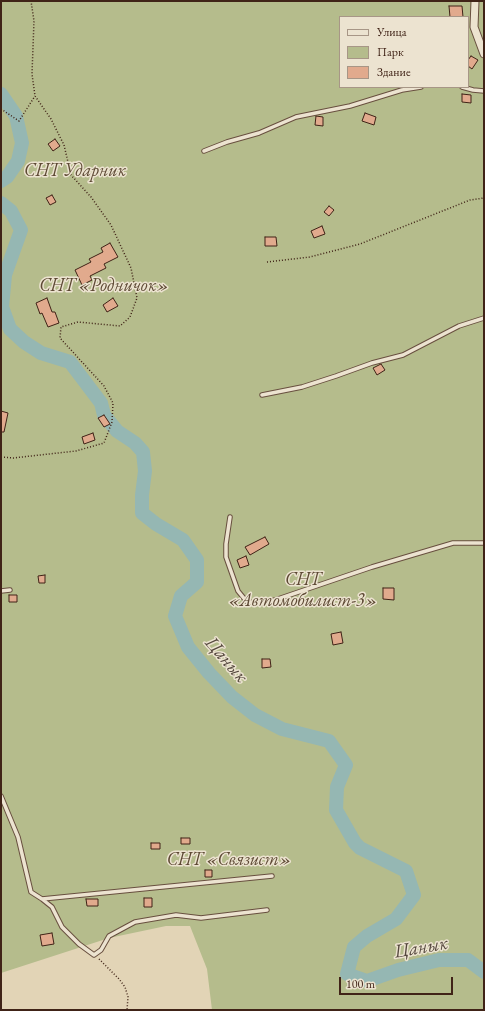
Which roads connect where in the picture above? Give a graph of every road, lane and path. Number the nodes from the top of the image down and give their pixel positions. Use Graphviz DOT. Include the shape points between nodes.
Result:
graph roads {
  1 [pos="31,1"];
  2 [pos="475,1"];
  3 [pos="484,54"];
  4 [pos="415,88"];
  5 [pos="466,88"];
  6 [pos="484,91"];
  7 [pos="35,96"];
  8 [pos="1,109"];
  9 [pos="204,151"];
  10 [pos="484,198"];
  11 [pos="267,262"];
  12 [pos="484,318"];
  13 [pos="262,394"];
  14 [pos="1,457"];
  15 [pos="230,517"];
  16 [pos="484,544"];
  17 [pos="10,590"];
  18 [pos="1,591"];
  19 [pos="1,796"];
  20 [pos="272,876"];
  21 [pos="42,899"];
  22 [pos="267,910"];
  23 [pos="94,955"];
  24 [pos="127,1010"];
  1 -- 7 [label="path" via="34,21 32,74"];
  2 -- 3 [label="street" via="474,26"];
  4 -- 9 [label="lane" via="350,106 296,117 259,133"];
  5 -- 6 [label="lane"];
  7 -- 8 [label="path" via="19,121"];
  7 -- 14 [label="path" via="51,119 64,146 71,175 91,197 110,225 131,268 137,298 130,317 120,326 78,322 61,327 60,338 104,386 113,403 112,422 104,443 76,451"];
  10 -- 11 [label="path" via="470,200 360,244 310,257"];
  12 -- 13 [label="lane" via="459,326 403,355 302,387"];
  15 -- 16 [label="lane" via="226,557 238,591 247,602 276,600 453,543"];
  17 -- 18 [label="lane"];
  19 -- 21 [label="lane" via="18,837 31,892"];
  20 -- 21 [label="lane"];
  21 -- 23 [label="lane" via="52,907 62,927"];
  22 -- 23 [label="lane" via="201,918 176,915 135,922 109,936 101,950"];
  23 -- 24 [label="path" via="125,987 128,997"];
}
